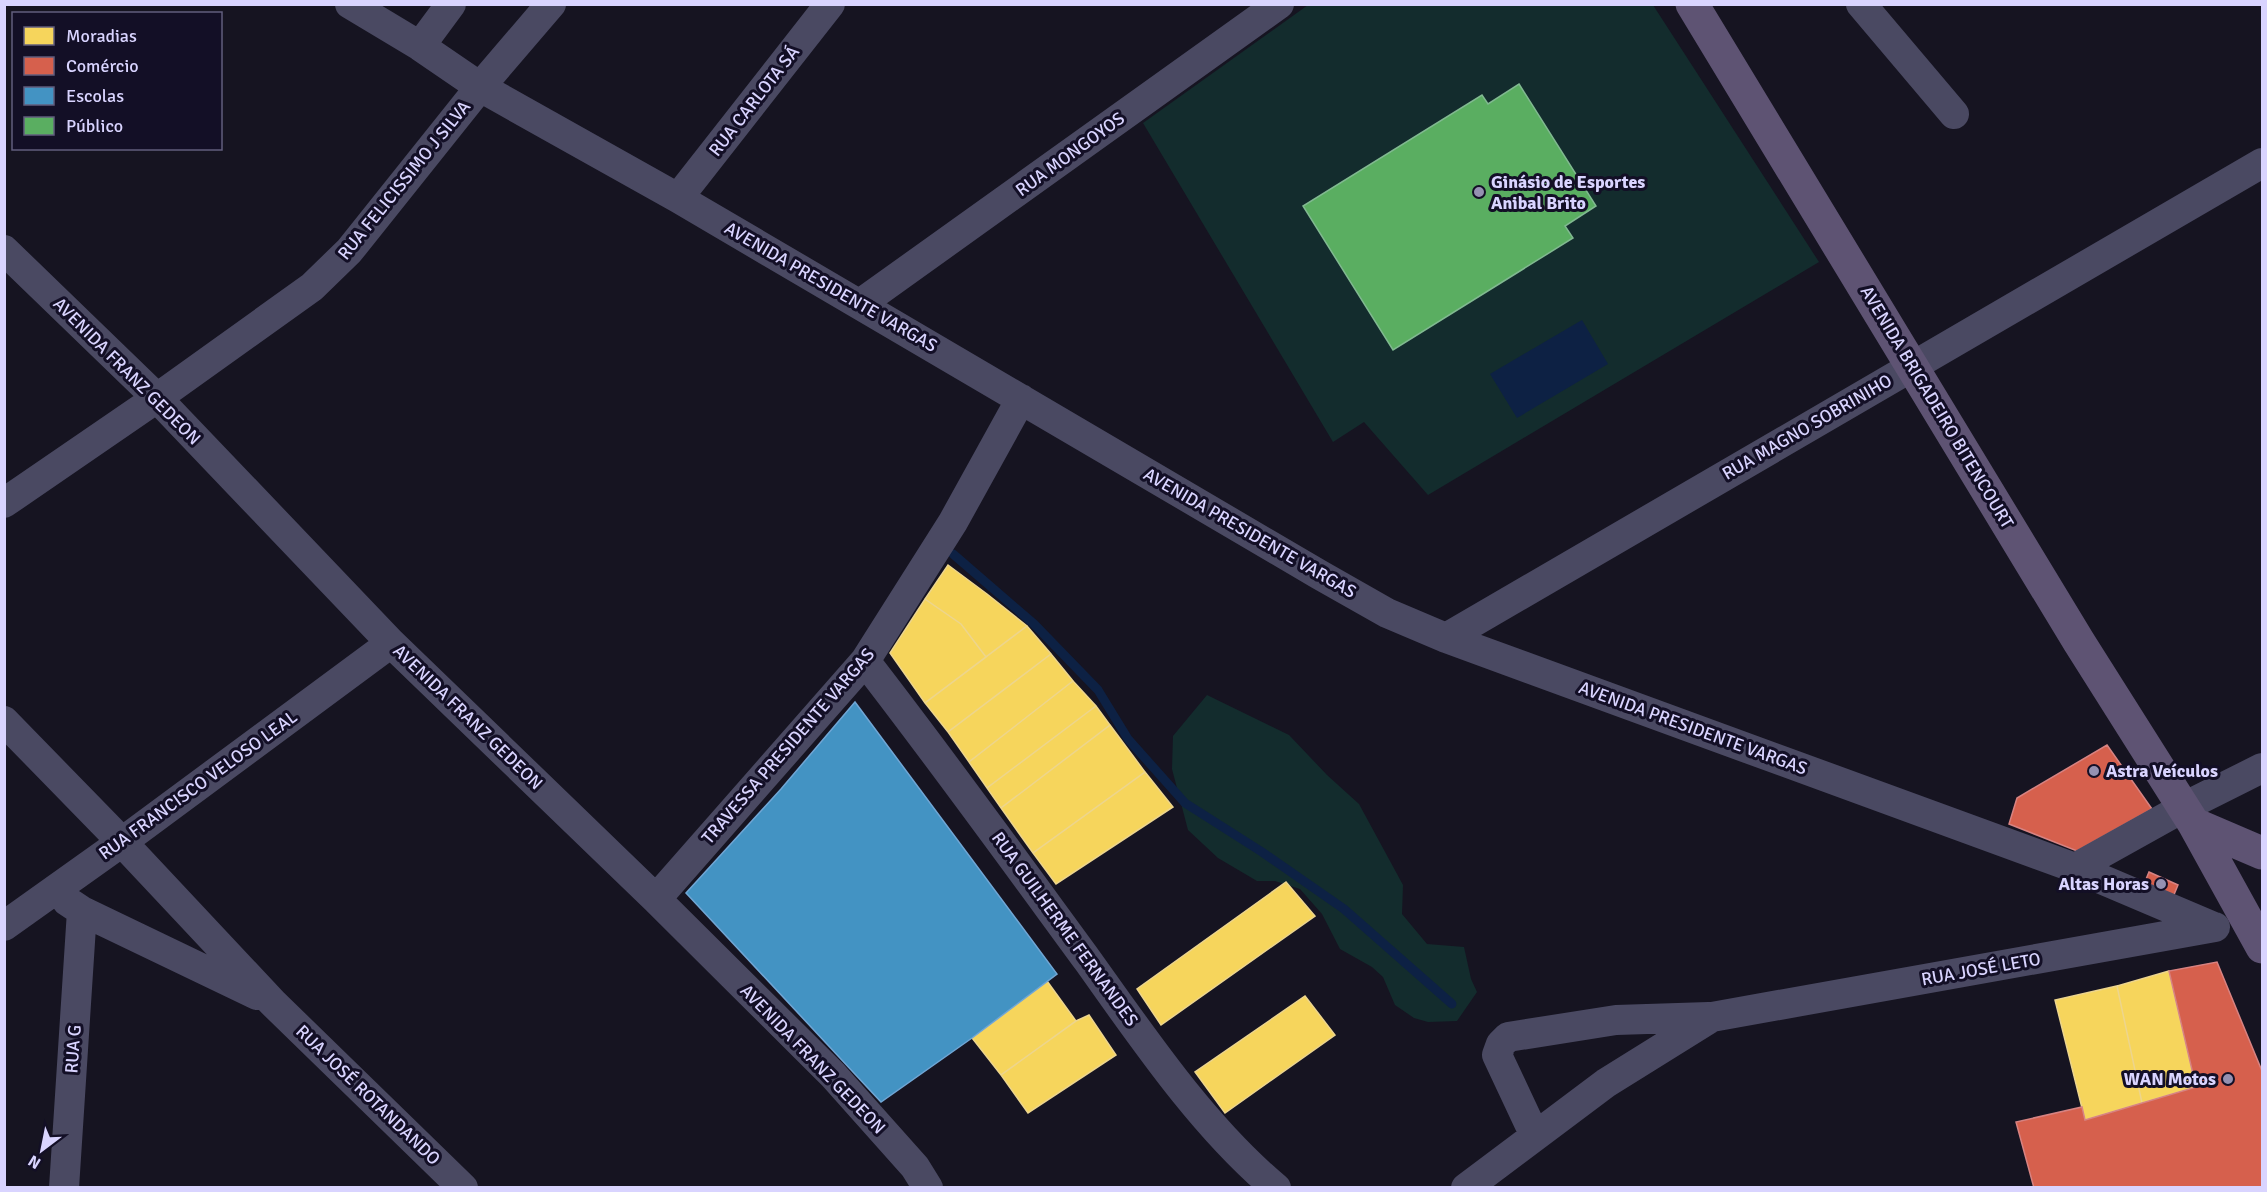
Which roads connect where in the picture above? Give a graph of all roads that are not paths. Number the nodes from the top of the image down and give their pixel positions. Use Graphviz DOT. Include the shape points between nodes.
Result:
graph roads {
  1 [pos="350,4"];
  2 [pos="451,4"];
  3 [pos="550,4"];
  4 [pos="830,4"];
  5 [pos="1279,4"];
  6 [pos="1861,4"];
  7 [pos="1702,8"];
  8 [pos="420,46"];
  9 [pos="480,87"];
  10 [pos="1954,114"];
  11 [pos="2262,163"];
  12 [pos="678,198"];
  13 [pos="4,250"];
  14 [pos="860,304"];
  15 [pos="1912,365"];
  16 [pos="157,398"];
  17 [pos="1021,399"];
  18 [pos="4,503"];
  19 [pos="1446,638"];
  20 [pos="391,643"];
  21 [pos="865,661"];
  22 [pos="4,721"];
  23 [pos="2262,768"];
  24 [pos="2189,816"];
  25 [pos="122,842"];
  26 [pos="2262,853"];
  27 [pos="2075,868"];
  28 [pos="52,891"];
  29 [pos="656,899"];
  30 [pos="82,911"];
  31 [pos="4,926"];
  32 [pos="2214,927"];
  33 [pos="2257,936"];
  34 [pos="273,1003"];
  35 [pos="1712,1017"];
  36 [pos="1535,1136"];
  37 [pos="64,1188"];
  38 [pos="463,1188"];
  39 [pos="928,1188"];
  40 [pos="1276,1188"];
  41 [pos="1466,1188"];
  1 -- 8 [label="street, AVENIDA PRESIDENTE VARGAS"];
  2 -- 8 [label="street"];
  3 -- 9 [label="street, RUA FELICISSIMO J SILVA"];
  4 -- 12 [label="street, RUA CARLOTA SÁ"];
  5 -- 14 [label="street, RUA MONGOYOS"];
  6 -- 10 [label="street"];
  7 -- 15 [label="main road, AVENIDA BRIGADEIRO BITENCOURT"];
  8 -- 9 [label="street, AVENIDA PRESIDENTE VARGAS"];
  9 -- 12 [label="street, AVENIDA PRESIDENTE VARGAS"];
  9 -- 16 [label="street, RUA FELICISSIMO J SILVA" via="349,251 312,287"];
  11 -- 15 [label="street, RUA MAGNO SOBRINIHO"];
  12 -- 14 [label="street, AVENIDA PRESIDENTE VARGAS"];
  13 -- 16 [label="street, AVENIDA FRANZ GEDEON"];
  14 -- 17 [label="street, AVENIDA PRESIDENTE VARGAS"];
  15 -- 19 [label="street, RUA MAGNO SOBRINIHO"];
  15 -- 24 [label="main road, AVENIDA BRIGADEIRO BITENCOURT"];
  16 -- 18 [label="street, RUA FELICISSIMO J SILVA"];
  16 -- 20 [label="street, AVENIDA FRANZ GEDEON"];
  17 -- 19 [label="street, AVENIDA PRESIDENTE VARGAS" via="1320,576 1387,613"];
  17 -- 21 [label="street, TRAVESSA PRESIDENTE VARGAS" via="953,522"];
  19 -- 27 [label="street, AVENIDA PRESIDENTE VARGAS"];
  20 -- 25 [label="street, RUA FRANCISCO VELOSO LEAL"];
  20 -- 29 [label="street, AVENIDA FRANZ GEDEON"];
  21 -- 29 [label="street, TRAVESSA PRESIDENTE VARGAS"];
  21 -- 40 [label="street, RUA GUILHERME FERNANDES" via="945,763 1162,1064 1247,1163"];
  22 -- 25 [label="street, RUA JOSÉ ROTANDANDO"];
  23 -- 24 [label="street"];
  24 -- 26 [label="main road"];
  24 -- 27 [label="street"];
  24 -- 33 [label="main road, AVENIDA BRIGADEIRO BITENCOURT"];
  25 -- 28 [label="street, RUA FRANCISCO VELOSO LEAL"];
  25 -- 34 [label="street, RUA JOSÉ ROTANDANDO"];
  27 -- 32 [label="street, AVENIDA PRESIDENTE VARGAS"];
  28 -- 30 [label="street, RUA JOSÉ ROTANDANDO"];
  28 -- 31 [label="street, RUA FRANCISCO VELOSO LEAL"];
  29 -- 39 [label="street, AVENIDA FRANZ GEDEON" via="833,1075 915,1167"];
  30 -- 34 [label="street, RUA JOSÉ ROTANDANDO"];
  30 -- 37 [label="street, RUA G"];
  32 -- 33 [label="street, RUA JOSÉ LETO"];
  32 -- 35 [label="street, RUA JOSÉ LETO"];
  34 -- 38 [label="street, RUA JOSÉ ROTANDANDO"];
  35 -- 36 [label="street, RUA JOSÉ LETO" via="1606,1083"];
  35 -- 36 [label="street, RUA JOSÉ LETO" via="1616,1020 1508,1037 1497,1055"];
  36 -- 41 [label="street, RUA JOSÉ LETO"];
}
